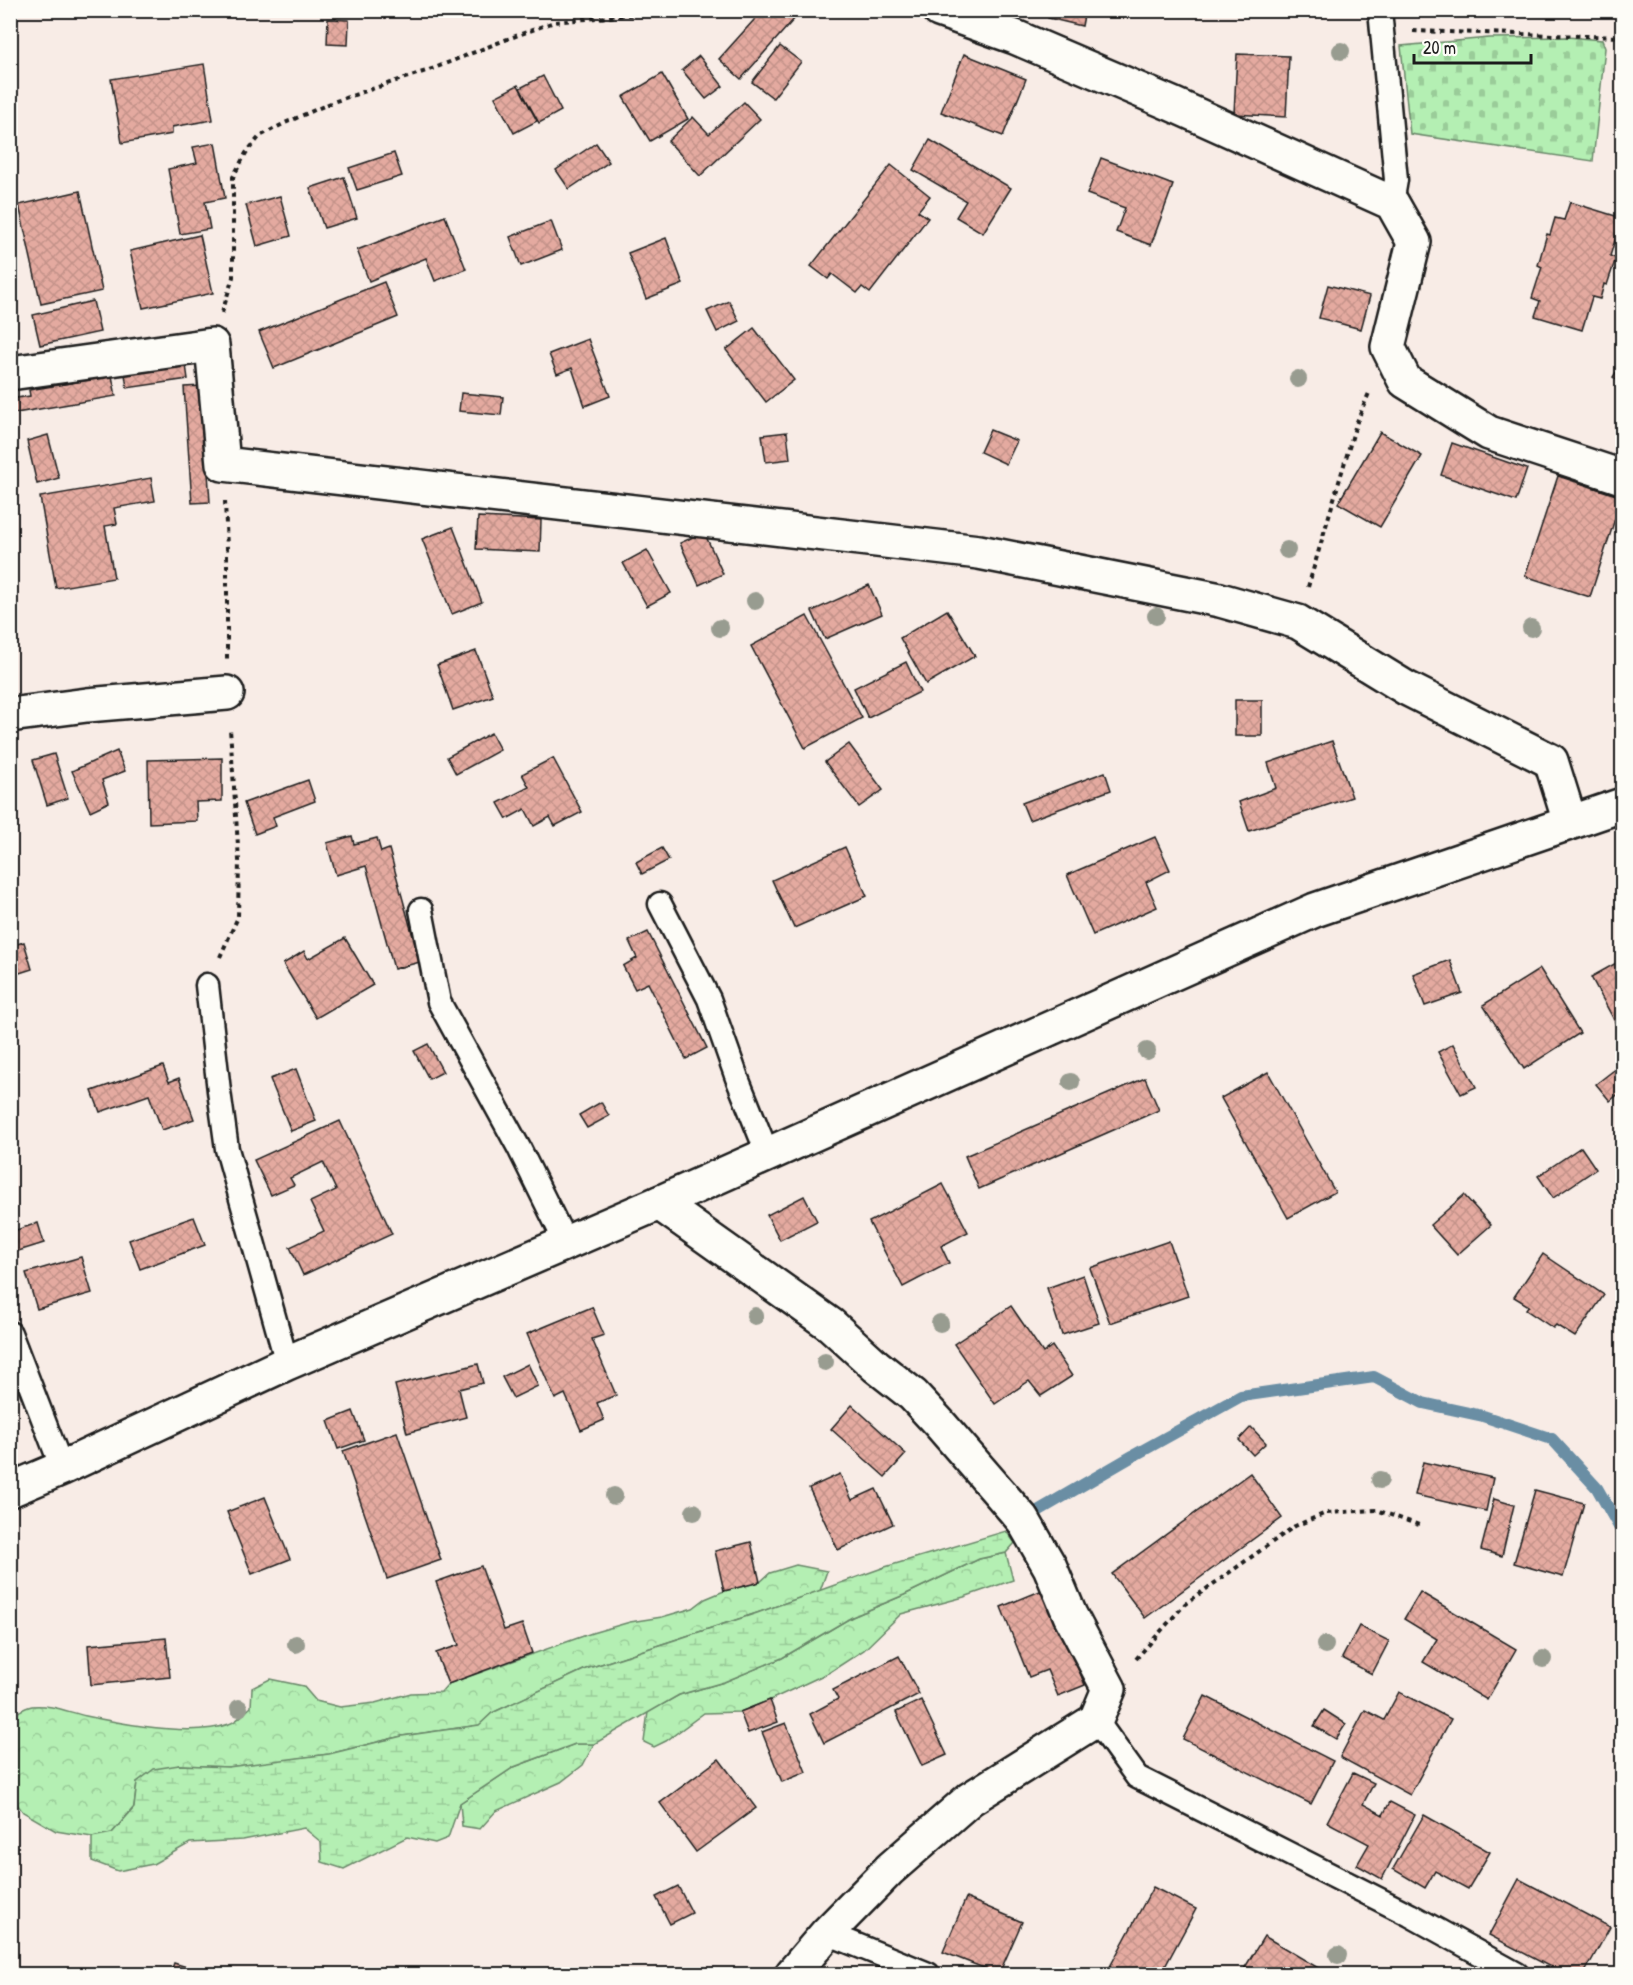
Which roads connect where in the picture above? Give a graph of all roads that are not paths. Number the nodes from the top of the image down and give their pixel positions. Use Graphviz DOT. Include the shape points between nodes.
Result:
graph roads {
  1 [pos="939,10"];
  2 [pos="1381,20"];
  3 [pos="1392,203"];
  4 [pos="10,373"];
  5 [pos="1623,477"];
  6 [pos="227,693"];
  7 [pos="10,715"];
  8 [pos="1623,805"];
  9 [pos="1570,822"];
  10 [pos="660,904"];
  11 [pos="421,910"];
  12 [pos="207,985"];
  13 [pos="768,1155"];
  14 [pos="659,1203"];
  15 [pos="566,1243"];
  16 [pos="10,1333"];
  17 [pos="287,1363"];
  18 [pos="62,1468"];
  19 [pos="10,1490"];
  20 [pos="1096,1720"];
  21 [pos="827,1933"];
  22 [pos="792,1974"];
  23 [pos="928,1974"];
  24 [pos="1516,1974"];
  1 -- 3 [label="street" via="1015,37"];
  2 -- 3 [label="lane" via="1396,180"];
  3 -- 5 [label="street" via="1413,242 1388,347 1405,381 1489,433"];
  4 -- 9 [label="street" via="212,345 223,464 979,552 1220,600 1298,622 1406,688 1551,761"];
  6 -- 7 [label="street"];
  8 -- 9 [label="street"];
  9 -- 13 [label="street" via="1315,910"];
  10 -- 13 [label="lane" via="709,999"];
  11 -- 15 [label="lane" via="439,1002"];
  12 -- 17 [label="lane" via="227,1149"];
  13 -- 14 [label="street"];
  14 -- 15 [label="street"];
  14 -- 20 [label="street" via="831,1325 913,1395 1023,1520 1109,1689"];
  15 -- 17 [label="street"];
  16 -- 18 [label="lane"];
  17 -- 18 [label="street"];
  18 -- 19 [label="street"];
  20 -- 21 [label="street" via="970,1799 890,1869"];
  20 -- 24 [label="lane" via="1137,1777"];
  21 -- 22 [label="street"];
  21 -- 23 [label="lane"];
}
